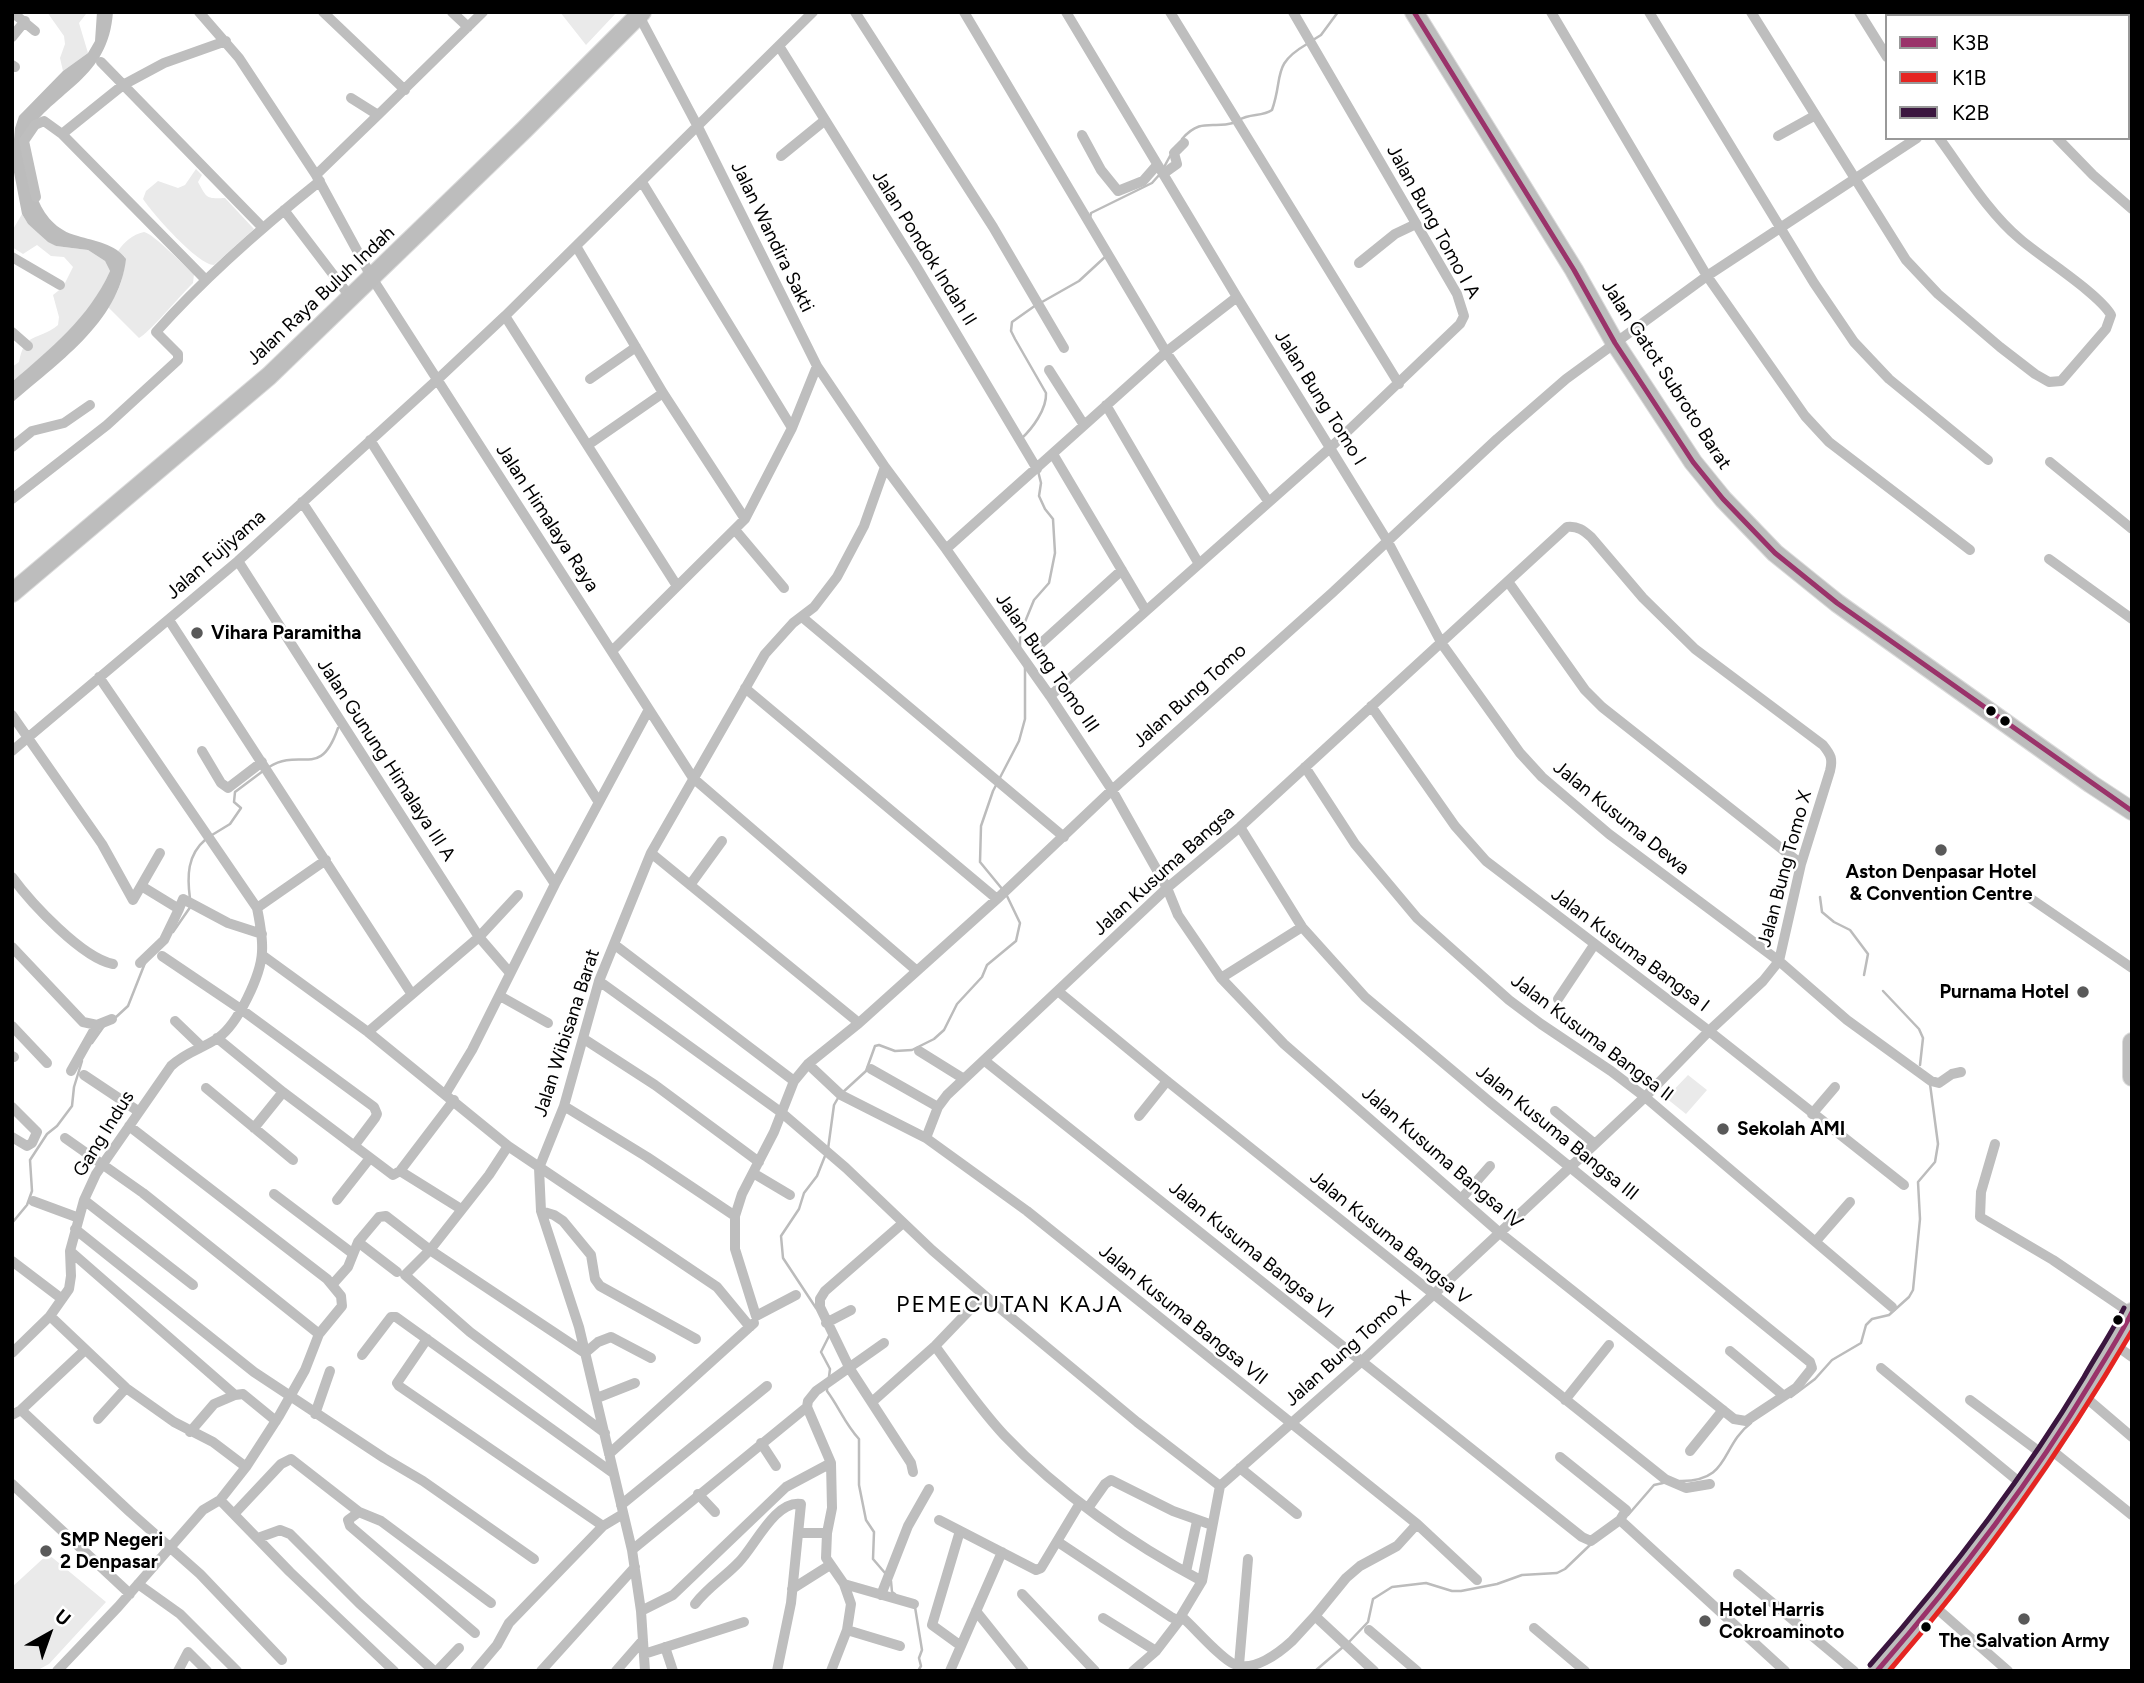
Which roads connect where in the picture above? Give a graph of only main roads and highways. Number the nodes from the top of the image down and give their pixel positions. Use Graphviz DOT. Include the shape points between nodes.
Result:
graph roads {
  1 [pos="1414,12"];
  2 [pos="639,13"];
  3 [pos="12,593"];
  4 [pos="2132,811"];
  5 [pos="2132,1042"];
  6 [pos="2132,1077"];
  7 [pos="2132,1312"];
  8 [pos="1877,1671"];
  1 -- 4 [label="highway, Jalan Gatot Subroto Barat" via="1615,343 1693,462 1723,499 1775,553 1837,603"];
  2 -- 3 [label="highway, Jalan Raya Buluh Indah" via="267,377"];
  5 -- 6 [label="highway"];
  7 -- 8 [label="highway" via="2048,1453 1934,1606"];
}
